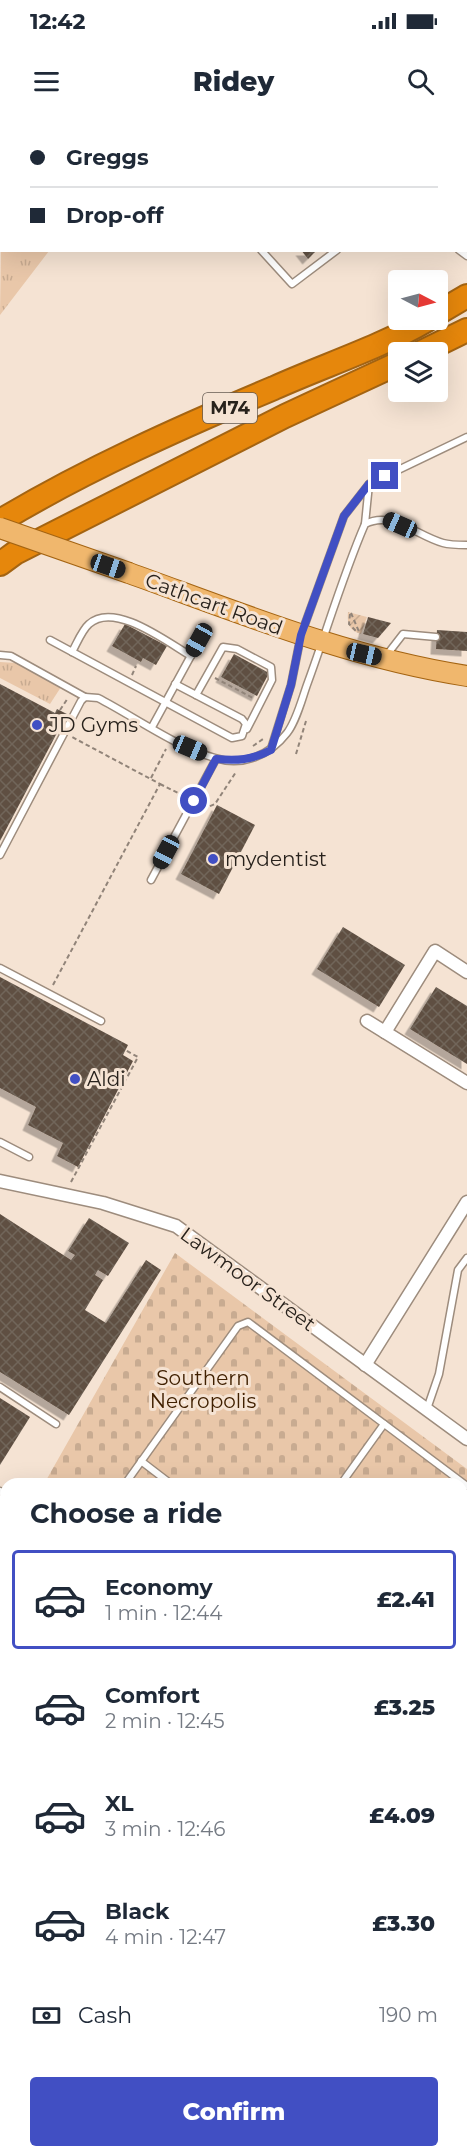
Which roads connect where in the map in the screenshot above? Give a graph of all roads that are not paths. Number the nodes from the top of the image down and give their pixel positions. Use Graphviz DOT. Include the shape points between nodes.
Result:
graph roads {
  1 [pos="263,252"];
  2 [pos="334,252"];
  3 [pos="467,296"];
  4 [pos="448,307"];
  5 [pos="407,330"];
  6 [pos="467,330"];
  7 [pos="442,342"];
  8 [pos="388,368"];
  9 [pos="467,437"];
  10 [pos="369,484"];
  11 [pos="0,521"];
  12 [pos="365,524"];
  13 [pos="0,528"];
  14 [pos="467,545"];
  15 [pos="0,564"];
  16 [pos="301,635"];
  17 [pos="436,637"];
  18 [pos="50,640"];
  19 [pos="199,640"];
  20 [pos="324,643"];
  21 [pos="72,652"];
  22 [pos="0,655"];
  23 [pos="191,656"];
  24 [pos="383,659"];
  25 [pos="467,676"];
  26 [pos="175,684"];
  27 [pos="196,695"];
  28 [pos="85,697"];
  29 [pos="165,702"];
  30 [pos="152,727"];
  31 [pos="246,730"];
  32 [pos="271,750"];
  33 [pos="216,759"];
  34 [pos="0,855"];
  35 [pos="151,880"];
  36 [pos="0,968"];
  37 [pos="467,972"];
  38 [pos="101,1021"];
  39 [pos="367,1021"];
  40 [pos="385,1032"];
  41 [pos="467,1083"];
  42 [pos="0,1142"];
  43 [pos="29,1157"];
  44 [pos="0,1181"];
  45 [pos="467,1203"];
  46 [pos="467,1258"];
  47 [pos="365,1365"];
  48 [pos="0,1387"];
  49 [pos="427,1410"];
  50 [pos="56,1424"];
  51 [pos="384,1424"];
  52 [pos="467,1439"];
  53 [pos="141,1461"];
  54 [pos="130,1478"];
  55 [pos="163,1478"];
  56 [pos="345,1478"];
  57 [pos="457,1478"];
  1 -- 2 [label="lane" via="292,284"];
  3 -- 4 [label="highway"];
  5 -- 11 [label="highway, M74" via="119,458"];
  6 -- 7 [label="highway"];
  8 -- 15 [label="highway, M74" via="285,416"];
  9 -- 10 [label="lane"];
  10 -- 12 [label="lane"];
  10 -- 16 [label="lane" via="344,516"];
  12 -- 14 [label="lane" via="388,520 443,543"];
  12 -- 20 [label="lane"];
  13 -- 16 [label="main road, Cathcart Road, bridge"];
  16 -- 20 [label="main road, Cathcart Road"];
  16 -- 32 [label="lane"];
  17 -- 24 [label="lane" via="403,634"];
  18 -- 21 [label="lane"];
  19 -- 23 [label="lane"];
  20 -- 24 [label="main road, Cathcart Road"];
  20 -- 32 [label="lane" via="289,732"];
  21 -- 23 [label="lane" via="87,624 104,616 127,620"];
  21 -- 29 [label="lane"];
  22 -- 28 [label="lane" via="11,656"];
  23 -- 26 [label="lane"];
  24 -- 25 [label="main road, Cathcart Road"];
  26 -- 27 [label="lane"];
  26 -- 29 [label="lane"];
  27 -- 31 [label="lane" via="242,719"];
  27 -- 31 [label="lane" via="223,647 271,667 272,680"];
  28 -- 30 [label="lane" via="98,698"];
  28 -- 34 [label="lane"];
  29 -- 30 [label="lane"];
  29 -- 31 [label="lane" via="232,738 242,736"];
  30 -- 33 [label="lane"];
  32 -- 33 [label="lane" via="255,759"];
  33 -- 35 [label="lane"];
  36 -- 38 [label="lane"];
  37 -- 40 [label="street" via="435,951"];
  39 -- 40 [label="street"];
  40 -- 41 [label="street"];
  42 -- 43 [label="lane"];
  44 -- 47 [label="street, Lawmoor Street" via="103,1203 176,1226"];
  45 -- 47 [label="street"];
  46 -- 49 [label="lane" via="458,1270 439,1374"];
  47 -- 49 [label="street, Lawmoor Street"];
  48 -- 50 [label="lane"];
  49 -- 52 [label="street, Lawmoor Street"];
  51 -- 53 [label="lane" via="248,1322 238,1326"];
  51 -- 56 [label="lane"];
  51 -- 57 [label="lane"];
  53 -- 54 [label="lane"];
  53 -- 55 [label="lane"];
}
